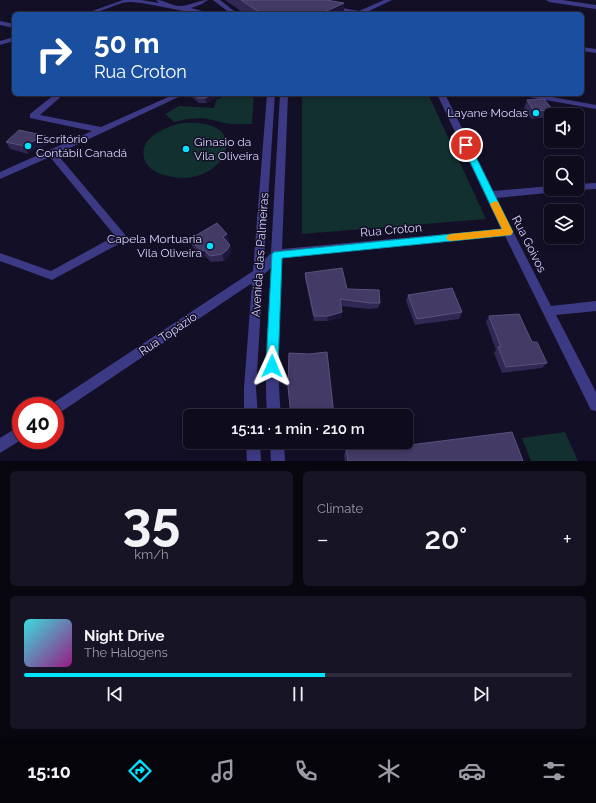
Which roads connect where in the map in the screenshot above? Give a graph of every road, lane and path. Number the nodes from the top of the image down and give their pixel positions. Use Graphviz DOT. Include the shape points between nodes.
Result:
graph roads {
  1 [pos="129,0"];
  2 [pos="159,0"];
  3 [pos="205,0"];
  4 [pos="216,0"];
  5 [pos="389,0"];
  6 [pos="549,0"];
  7 [pos="173,7"];
  8 [pos="324,7"];
  9 [pos="596,7"];
  10 [pos="93,12"];
  11 [pos="199,12"];
  12 [pos="231,12"];
  13 [pos="350,12"];
  14 [pos="365,12"];
  15 [pos="0,23"];
  16 [pos="12,26"];
  17 [pos="12,40"];
  18 [pos="0,43"];
  19 [pos="584,49"];
  20 [pos="596,51"];
  21 [pos="58,96"];
  22 [pos="177,96"];
  23 [pos="270,96"];
  24 [pos="284,96"];
  25 [pos="443,96"];
  26 [pos="534,96"];
  27 [pos="596,107"];
  28 [pos="101,130"];
  29 [pos="52,153"];
  30 [pos="0,176"];
  31 [pos="596,186"];
  32 [pos="584,187"];
  33 [pos="544,190"];
  34 [pos="490,195"];
  35 [pos="508,232"];
  36 [pos="277,254"];
  37 [pos="0,257"];
  38 [pos="259,274"];
  39 [pos="596,306"];
  40 [pos="548,311"];
  41 [pos="64,404"];
  42 [pos="596,405"];
  43 [pos="252,409"];
  44 [pos="273,409"];
  45 [pos="12,438"];
  46 [pos="0,446"];
  47 [pos="253,449"];
  48 [pos="277,449"];
  49 [pos="254,461"];
  50 [pos="278,461"];
  1 -- 7 [label="street"];
  1 -- 10 [label="street"];
  2 -- 7 [label="street"];
  3 -- 7 [label="street" via="193,6"];
  4 -- 12 [label="street"];
  5 -- 14 [label="street"];
  6 -- 9 [label="street"];
  7 -- 11 [label="street"];
  8 -- 13 [label="street"];
  15 -- 16 [label="street"];
  17 -- 18 [label="street"];
  19 -- 20 [label="street"];
  21 -- 28 [label="street" via="33,116"];
  22 -- 28 [label="street"];
  23 -- 38 [label="street, Avenida das Palmeiras"];
  24 -- 36 [label="street, Avenida das Palmeiras"];
  25 -- 34 [label="street, Rua Goivos"];
  26 -- 27 [label="street"];
  28 -- 29 [label="street"];
  29 -- 30 [label="street"];
  29 -- 37 [label="street" via="122,237 52,276"];
  31 -- 32 [label="street"];
  33 -- 34 [label="street"];
  34 -- 35 [label="street, Rua Goivos"];
  35 -- 36 [label="street, Rua Croton"];
  35 -- 40 [label="street, Rua Goivos"];
  36 -- 38 [label="street, Rua Topázio"];
  36 -- 44 [label="street, Avenida das Palmeiras" via="272,353"];
  38 -- 41 [label="street, Rua Topázio"];
  38 -- 43 [label="street, Avenida das Palmeiras" via="250,388"];
  39 -- 40 [label="street"];
  40 -- 42 [label="street, Rua Goivos"];
  45 -- 46 [label="street"];
  47 -- 49 [label="street"];
  48 -- 50 [label="street"];
}
